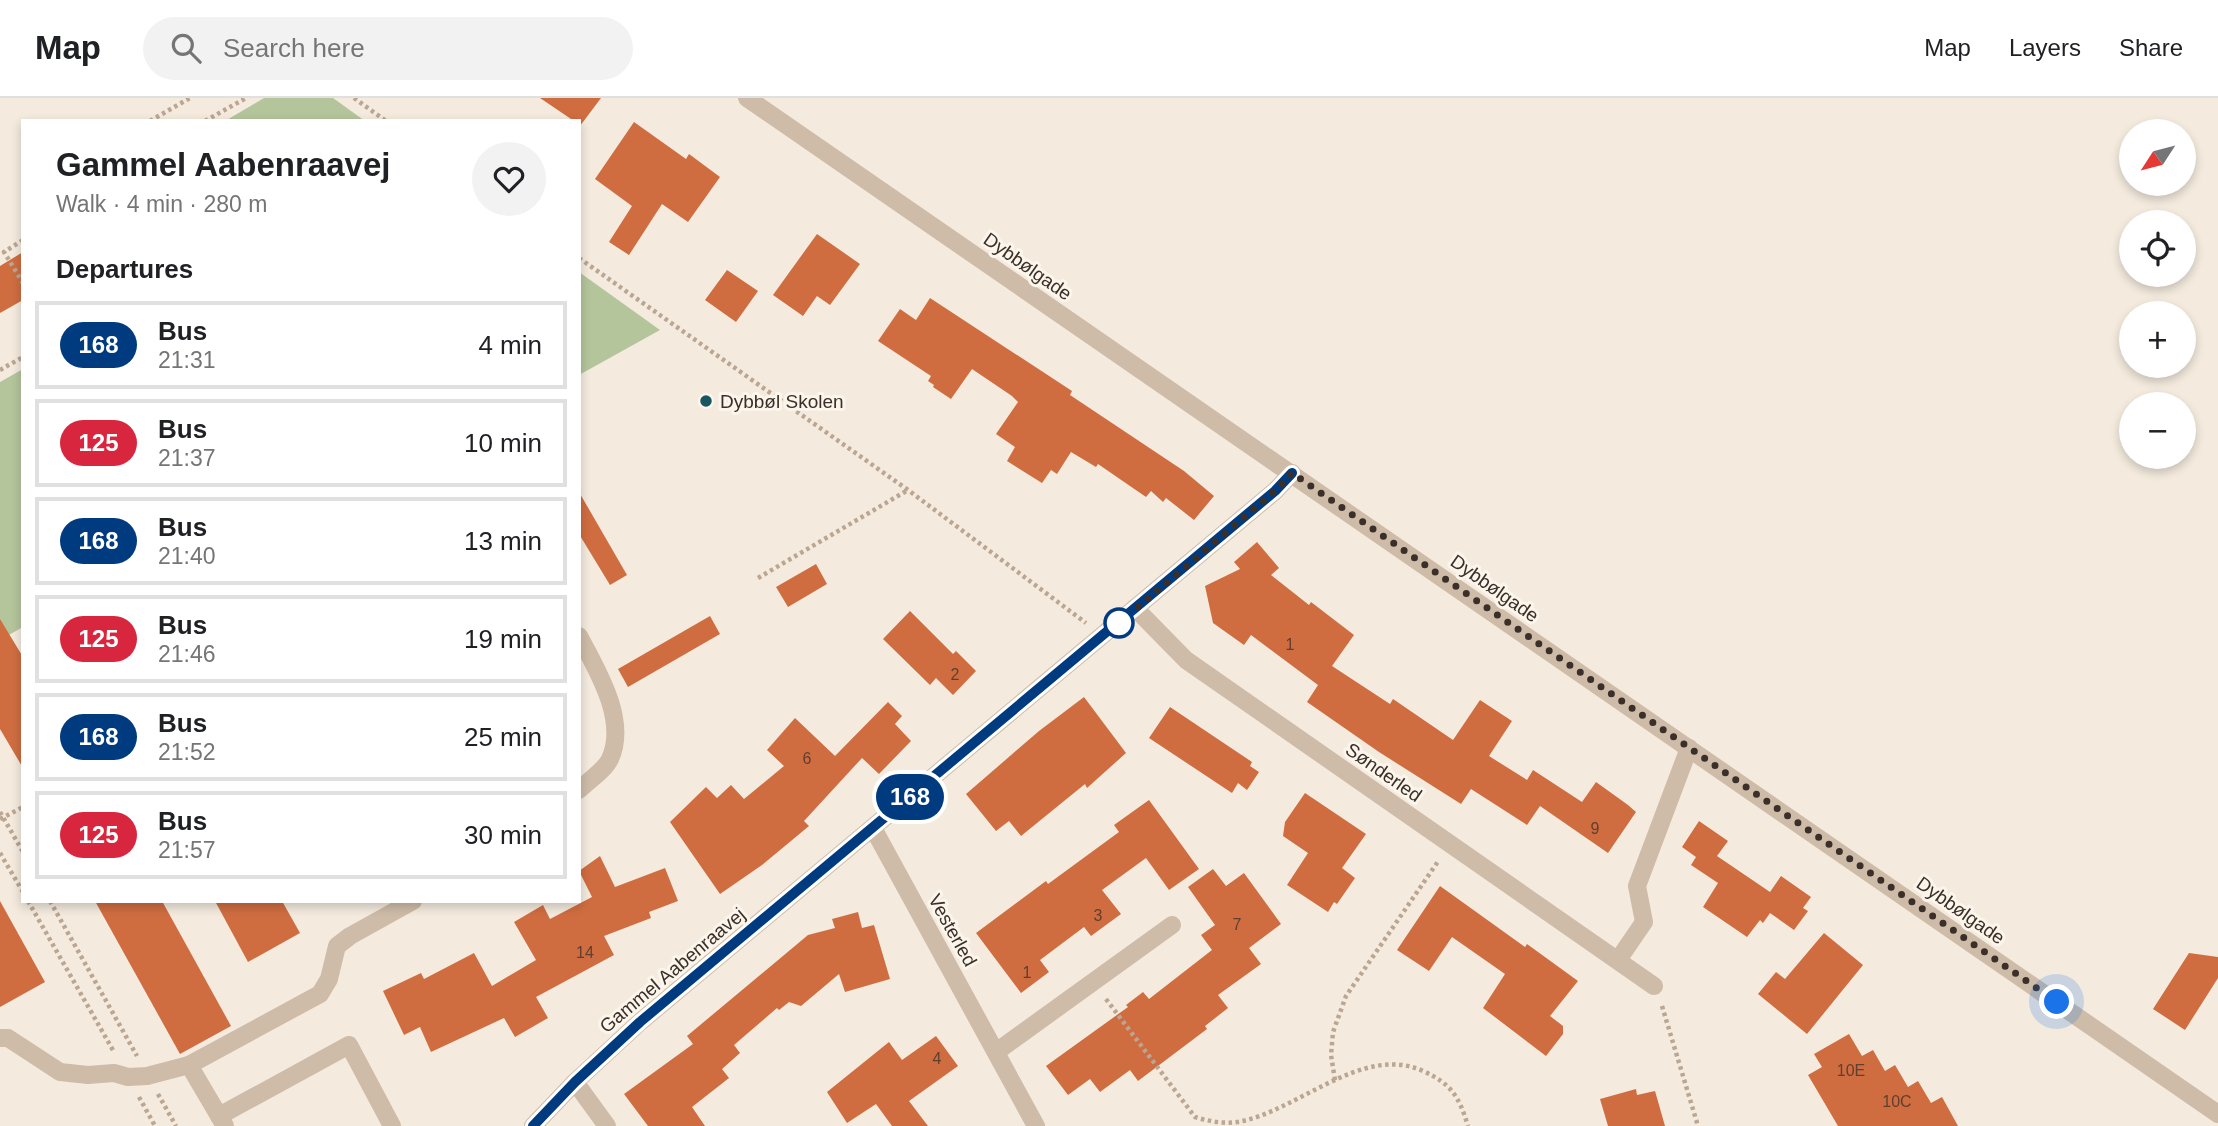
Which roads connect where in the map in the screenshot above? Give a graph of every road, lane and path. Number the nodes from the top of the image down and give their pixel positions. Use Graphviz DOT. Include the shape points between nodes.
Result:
graph roads {
  1 [pos="190,98"];
  2 [pos="246,98"];
  3 [pos="354,98"];
  4 [pos="747,98"];
  5 [pos="153,119"];
  6 [pos="209,119"];
  7 [pos="383,119"];
  8 [pos="21,241"];
  9 [pos="0,244"];
  10 [pos="5,252"];
  11 [pos="581,259"];
  12 [pos="21,280"];
  13 [pos="21,358"];
  14 [pos="0,370"];
  15 [pos="1292,473"];
  16 [pos="908,490"];
  17 [pos="758,578"];
  18 [pos="1135,608"];
  19 [pos="1103,636"];
  20 [pos="581,640"];
  21 [pos="1689,748"];
  22 [pos="581,788"];
  23 [pos="21,808"];
  24 [pos="0,812"];
  25 [pos="2,818"];
  26 [pos="873,828"];
  27 [pos="1450,844"];
  28 [pos="21,849"];
  29 [pos="0,853"];
  30 [pos="21,889"];
  31 [pos="29,903"];
  32 [pos="51,903"];
  33 [pos="409,903"];
  34 [pos="1172,925"];
  35 [pos="1618,960"];
  36 [pos="1093,982"];
  37 [pos="1654,986"];
  38 [pos="0,1038"];
  39 [pos="996,1052"];
  40 [pos="189,1065"];
  41 [pos="148,1076"];
  42 [pos="128,1077"];
  43 [pos="1335,1080"];
  44 [pos="575,1082"];
  45 [pos="2218,1114"];
  46 [pos="222,1121"];
  47 [pos="155,1126"];
  48 [pos="176,1126"];
  49 [pos="392,1126"];
  50 [pos="533,1126"];
  51 [pos="607,1126"];
  52 [pos="1036,1126"];
  53 [pos="1468,1126"];
  54 [pos="1698,1126"];
  1 -- 5 [label="path"];
  2 -- 6 [label="path"];
  3 -- 7 [label="path"];
  4 -- 15 [label="street, Dybbølgade"];
  8 -- 10 [label="path"];
  9 -- 10 [label="path"];
  10 -- 12 [label="path"];
  11 -- 16 [label="path"];
  13 -- 14 [label="path"];
  15 -- 18 [label="street, Gammel Aabenraavej"];
  15 -- 21 [label="street, Dybbølgade"];
  16 -- 17 [label="path"];
  16 -- 19 [label="path"];
  18 -- 19 [label="street, Gammel Aabenraavej"];
  18 -- 27 [label="street, Sønderled" via="1186,660"];
  19 -- 26 [label="street, Gammel Aabenraavej"];
  20 -- 22 [label="street" via="607,687 616,730 610,761"];
  21 -- 35 [label="street" via="1637,886 1644,922"];
  21 -- 45 [label="street, Dybbølgade"];
  23 -- 25 [label="path"];
  24 -- 25 [label="path"];
  25 -- 28 [label="path"];
  26 -- 39 [label="street, Vesterled"];
  26 -- 44 [label="street, Gammel Aabenraavej"];
  27 -- 35 [label="street, Sønderled"];
  27 -- 43 [label="path" via="1346,996 1333,1032"];
  29 -- 30 [label="path"];
  31 -- 42 [label="path"];
  32 -- 41 [label="path"];
  33 -- 40 [label="street" via="337,946 320,994"];
  34 -- 36 [label="street"];
  35 -- 37 [label="street, Sønderled"];
  36 -- 39 [label="street"];
  36 -- 43 [label="path" via="1195,1117 1238,1122"];
  37 -- 54 [label="path"];
  38 -- 42 [label="street" via="8,1038 60,1072"];
  39 -- 52 [label="street, Vesterled"];
  40 -- 41 [label="street"];
  40 -- 46 [label="street"];
  41 -- 42 [label="street"];
  41 -- 48 [label="path"];
  42 -- 47 [label="path"];
  43 -- 53 [label="path" via="1379,1065 1415,1067 1439,1078 1460,1100"];
  44 -- 50 [label="street, Gammel Aabenraavej"];
  44 -- 51 [label="street"];
  46 -- 49 [label="street" via="349,1045"];
}
